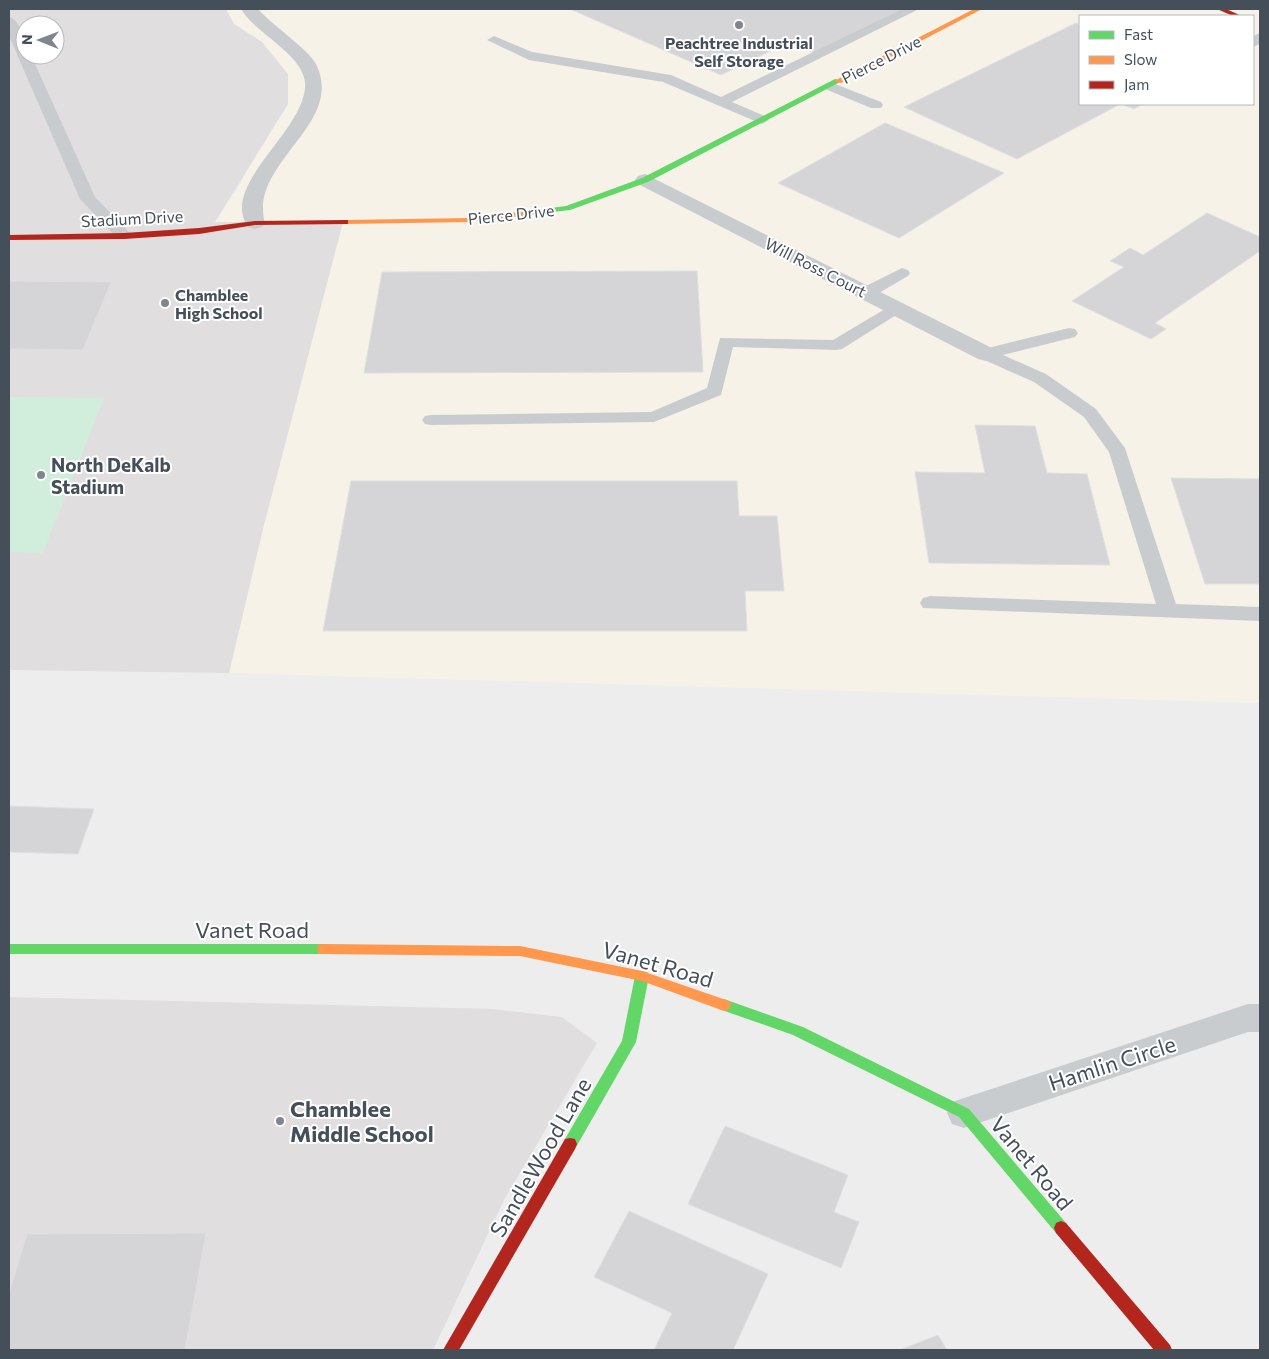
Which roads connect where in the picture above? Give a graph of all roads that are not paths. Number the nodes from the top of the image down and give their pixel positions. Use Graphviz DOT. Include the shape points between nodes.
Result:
graph roads {
  1 [pos="249,9"];
  2 [pos="912,9"];
  3 [pos="980,9"];
  4 [pos="1220,9"];
  5 [pos="1236,15"];
  6 [pos="9,21"];
  7 [pos="494,40"];
  8 [pos="830,86"];
  9 [pos="721,102"];
  10 [pos="876,105"];
  11 [pos="762,120"];
  12 [pos="646,180"];
  13 [pos="255,223"];
  14 [pos="124,236"];
  15 [pos="9,238"];
  16 [pos="902,273"];
  17 [pos="866,293"];
  18 [pos="896,308"];
  19 [pos="1068,333"];
  20 [pos="986,354"];
  21 [pos="430,420"];
  22 [pos="930,603"];
  23 [pos="1168,611"];
  24 [pos="1260,614"];
  25 [pos="9,949"];
  26 [pos="642,976"];
  27 [pos="1260,1018"];
  28 [pos="964,1113"];
  29 [pos="451,1350"];
  30 [pos="1164,1350"];
  1 -- 13 [label="street" via="260,23 307,63 315,83 312,103 301,123 262,174 252,208"];
  2 -- 9 [label="lane"];
  3 -- 8 [label="main road, Pierce Drive"];
  4 -- 5 [label="main road"];
  6 -- 14 [label="lane" via="88,199"];
  7 -- 9 [label="lane" via="529,56 666,78"];
  8 -- 10 [label="lane"];
  8 -- 11 [label="main road, Pierce Drive"];
  9 -- 11 [label="lane"];
  11 -- 12 [label="main road, Pierce Drive"];
  12 -- 13 [label="main road, Pierce Drive" via="567,208 514,215 416,222"];
  12 -- 17 [label="street, Will Ross Court"];
  13 -- 14 [label="main road, Stadium Drive"];
  14 -- 15 [label="main road, Stadium Drive"];
  16 -- 17 [label="lane"];
  17 -- 18 [label="street, Will Ross Court"];
  18 -- 20 [label="street, Will Ross Court"];
  18 -- 21 [label="lane" via="836,345 726,342 715,391 654,418"];
  19 -- 20 [label="lane"];
  20 -- 23 [label="lane" via="1040,378 1090,413 1118,452"];
  22 -- 23 [label="lane"];
  23 -- 24 [label="lane"];
  25 -- 26 [label="main road, Vanet Road" via="520,951"];
  26 -- 28 [label="main road, Vanet Road" via="798,1031"];
  26 -- 29 [label="main road, SandleWood Lane" via="629,1042"];
  27 -- 28 [label="street, Hamlin Circle" via="1248,1018"];
  28 -- 30 [label="main road, Vanet Road"];
}
